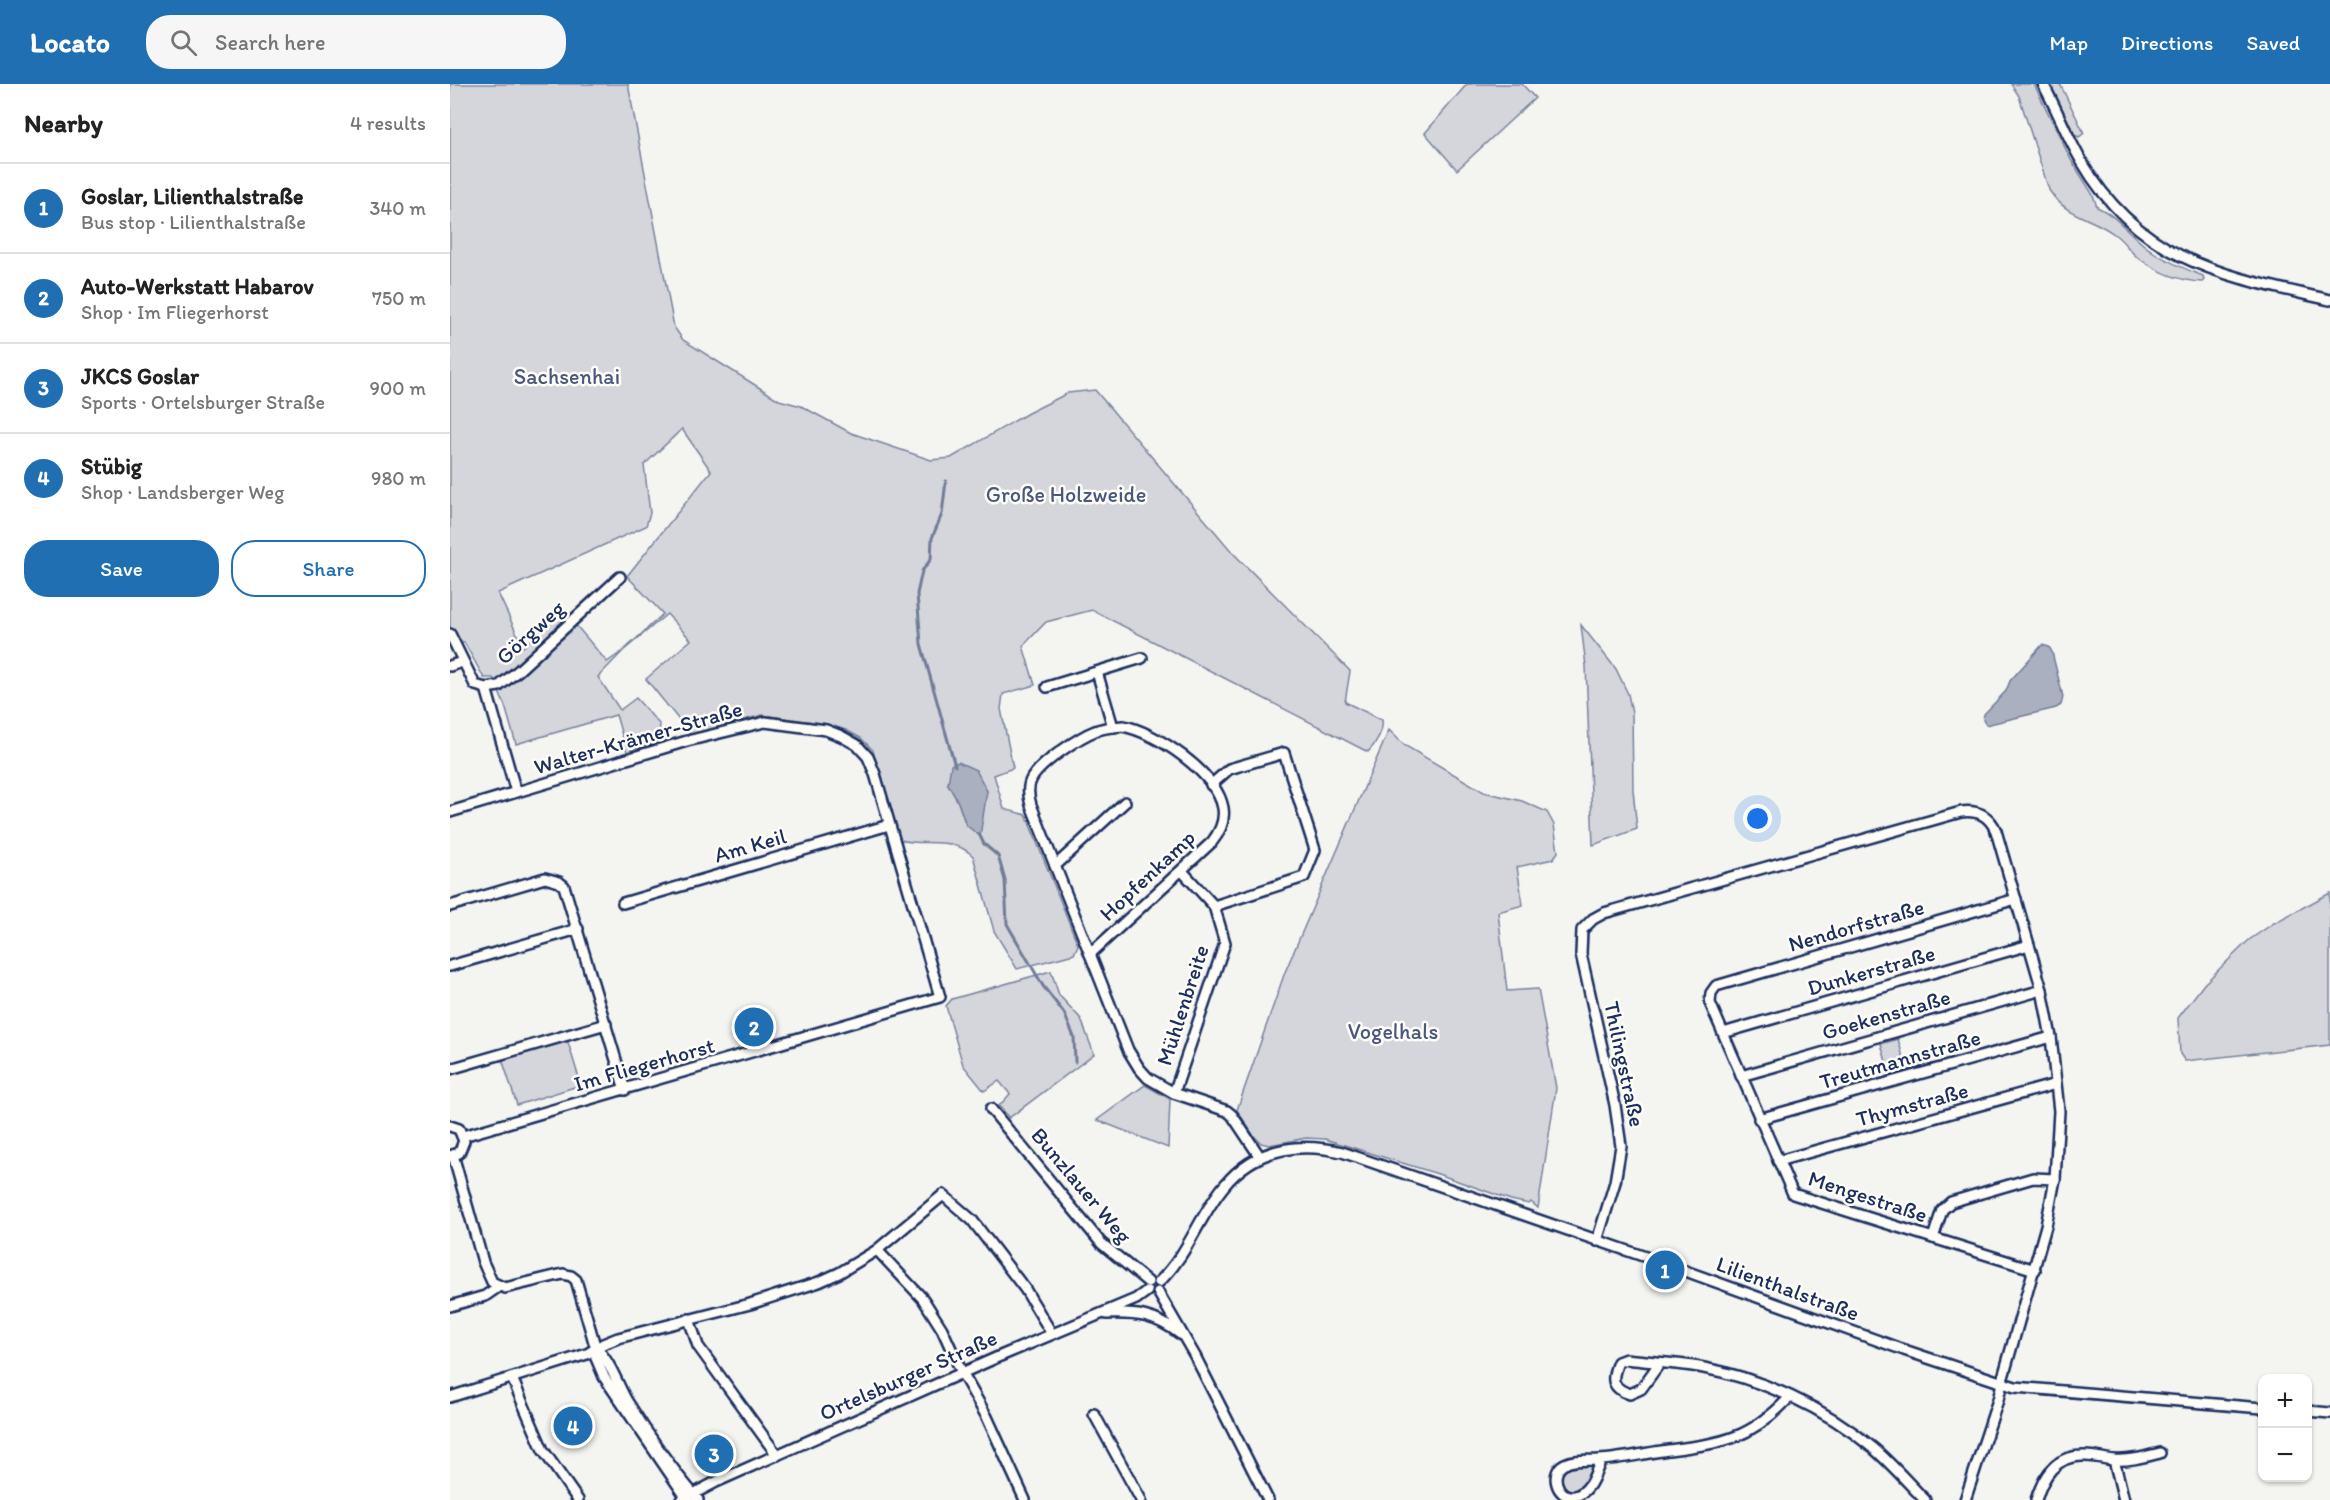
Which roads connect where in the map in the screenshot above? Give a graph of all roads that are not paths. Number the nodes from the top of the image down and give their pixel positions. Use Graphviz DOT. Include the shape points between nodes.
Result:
graph roads {
  1 [pos="2043,84"];
  2 [pos="2330,300"];
  3 [pos="620,577"];
  4 [pos="450,634"];
  5 [pos="1142,658"];
  6 [pos="462,662"];
  7 [pos="450,666"];
  8 [pos="1097,672"];
  9 [pos="1047,687"];
  10 [pos="486,688"];
  11 [pos="1113,727"];
  12 [pos="1211,785"];
  13 [pos="516,792"];
  14 [pos="1125,802"];
  15 [pos="450,812"];
  16 [pos="889,825"];
  17 [pos="1055,866"];
  18 [pos="1182,871"];
  19 [pos="2016,899"];
  20 [pos="623,903"];
  21 [pos="450,906"];
  22 [pos="1214,906"];
  23 [pos="578,929"];
  24 [pos="2029,945"];
  25 [pos="1090,954"];
  26 [pos="450,966"];
  27 [pos="2042,990"];
  28 [pos="1711,993"];
  29 [pos="940,997"];
  30 [pos="606,1024"];
  31 [pos="1723,1033"];
  32 [pos="2051,1037"];
  33 [pos="450,1069"];
  34 [pos="1741,1076"];
  35 [pos="2056,1084"];
  36 [pos="625,1090"];
  37 [pos="1174,1093"];
  38 [pos="991,1109"];
  39 [pos="1759,1119"];
  40 [pos="450,1126"];
  41 [pos="463,1136"];
  42 [pos="452,1156"];
  43 [pos="1260,1157"];
  44 [pos="1778,1161"];
  45 [pos="2055,1179"];
  46 [pos="1933,1238"];
  47 [pos="1597,1241"];
  48 [pos="877,1250"];
  49 [pos="2035,1270"];
  50 [pos="1158,1282"];
  51 [pos="1148,1286"];
  52 [pos="498,1287"];
  53 [pos="1158,1292"];
  54 [pos="450,1306"];
  55 [pos="1101,1314"];
  56 [pos="689,1319"];
  57 [pos="1052,1334"];
  58 [pos="1184,1338"];
  59 [pos="596,1349"];
  60 [pos="1659,1364"];
  61 [pos="962,1373"];
  62 [pos="512,1378"];
  63 [pos="2001,1383"];
  64 [pos="450,1397"];
  65 [pos="1789,1398"];
  66 [pos="2258,1408"];
  67 [pos="2312,1411"];
  68 [pos="2330,1413"];
  69 [pos="1094,1414"];
  70 [pos="2160,1453"];
  71 [pos="777,1455"];
  72 [pos="1601,1460"];
  73 [pos="2114,1460"];
  74 [pos="689,1498"];
  75 [pos="578,1500"];
  76 [pos="1025,1500"];
  77 [pos="1141,1500"];
  78 [pos="1268,1500"];
  79 [pos="1925,1500"];
  80 [pos="1965,1500"];
  81 [pos="2036,1500"];
  82 [pos="2124,1500"];
  1 -- 2 [label="street" via="2082,162 2102,192 2144,233 2166,249 2213,271"];
  3 -- 10 [label="street, Görgweg" via="519,670 499,686"];
  4 -- 6 [label="street, Görgweg"];
  5 -- 8 [label="street"];
  6 -- 7 [label="street"];
  6 -- 10 [label="street, Görgweg" via="475,685"];
  8 -- 9 [label="street"];
  8 -- 11 [label="street"];
  10 -- 13 [label="street"];
  11 -- 12 [label="street, Hopfenkamp" via="1132,728 1171,748"];
  11 -- 17 [label="street, Hopfenkamp" via="1086,735 1042,766 1031,779 1029,798"];
  12 -- 18 [label="street, Hopfenkamp" via="1223,809 1220,829"];
  12 -- 22 [label="street" via="1229,769 1284,753 1315,850 1304,877"];
  13 -- 15 [label="street, Walter-Krämer-Straße"];
  13 -- 16 [label="street, Walter-Krämer-Straße" via="765,722 826,730 857,744 868,757"];
  14 -- 17 [label="street"];
  16 -- 20 [label="street, Am Keil"];
  16 -- 29 [label="street, Walter-Krämer-Straße"];
  17 -- 25 [label="street, Hopfenkamp"];
  18 -- 22 [label="street, Mühlenbreite"];
  18 -- 25 [label="street, Hopfenkamp"];
  19 -- 24 [label="street"];
  19 -- 28 [label="street, Nendorfstraße" via="1716,986"];
  19 -- 47 [label="street, Thilingstraße" via="1990,819 1968,811 1593,919 1582,930 1581,954 1621,1146 1616,1182"];
  21 -- 23 [label="street" via="553,879 564,886"];
  22 -- 37 [label="street, Mühlenbreite" via="1225,943"];
  23 -- 26 [label="street"];
  23 -- 30 [label="street"];
  24 -- 27 [label="street"];
  24 -- 31 [label="street, Dunkerstraße"];
  25 -- 37 [label="street" via="1133,1059 1148,1077"];
  27 -- 32 [label="street"];
  27 -- 34 [label="street, Goekenstraße"];
  28 -- 31 [label="street, Mengestraße" via="1710,1003"];
  29 -- 36 [label="street, Im Fliegerhorst"];
  30 -- 33 [label="street"];
  30 -- 36 [label="street"];
  31 -- 34 [label="street, Mengestraße"];
  32 -- 35 [label="street"];
  32 -- 39 [label="street, Treutmannstraße"];
  34 -- 39 [label="street, Mengestraße"];
  35 -- 44 [label="street, Thymstraße"];
  35 -- 45 [label="street"];
  36 -- 41 [label="street, Im Fliegerhorst"];
  37 -- 43 [label="street" via="1227,1111"];
  38 -- 51 [label="street, Bunzlauer Weg" via="1101,1243"];
  39 -- 44 [label="street, Mengestraße"];
  40 -- 41 [label="street" via="459,1129"];
  41 -- 42 [label="street" via="462,1149"];
  42 -- 52 [label="street" via="483,1262"];
  43 -- 47 [label="street, Lilienthalstraße" via="1300,1146 1342,1152"];
  43 -- 50 [label="street, Lilienthalstraße" via="1224,1186 1179,1258"];
  44 -- 46 [label="street, Mengestraße" via="1793,1194"];
  45 -- 46 [label="street" via="2033,1178 1951,1202 1942,1210"];
  45 -- 49 [label="street"];
  46 -- 49 [label="street, Mengestraße"];
  47 -- 63 [label="street, Lilienthalstraße"];
  48 -- 56 [label="street" via="839,1273 811,1284"];
  48 -- 57 [label="street" via="943,1195 972,1220"];
  48 -- 61 [label="street" via="923,1299"];
  49 -- 63 [label="street"];
  50 -- 51 [label="street" via="1154,1280"];
  50 -- 53 [label="street"];
  51 -- 53 [label="street" via="1153,1294"];
  51 -- 55 [label="street, Ortelsburger Straße" via="1137,1299"];
  52 -- 54 [label="street" via="485,1296"];
  52 -- 59 [label="street" via="556,1274 571,1276 578,1285"];
  53 -- 58 [label="street"];
  55 -- 57 [label="street, Ortelsburger Straße"];
  55 -- 58 [label="street" via="1153,1317"];
  56 -- 59 [label="street" via="618,1338"];
  56 -- 71 [label="street" via="698,1346"];
  57 -- 61 [label="street, Ortelsburger Straße"];
  58 -- 78 [label="street"];
  59 -- 62 [label="street"];
  59 -- 74 [label="street" via="596,1358 615,1395"];
  60 -- 60 [label="street" via="1626,1359 1618,1362 1614,1383 1630,1394 1641,1389"];
  60 -- 65 [label="street" via="1731,1375"];
  61 -- 71 [label="street, Ortelsburger Straße"];
  61 -- 76 [label="street"];
  62 -- 64 [label="street"];
  62 -- 75 [label="street" via="543,1450"];
  63 -- 66 [label="street, Lilienthalstraße"];
  63 -- 80 [label="street"];
  65 -- 72 [label="street" via="1768,1419 1719,1443"];
  65 -- 79 [label="street" via="1846,1427"];
  67 -- 68 [label="street"];
  69 -- 77 [label="street"];
  70 -- 73 [label="street" via="2136,1460"];
  71 -- 74 [label="street, Ortelsburger Straße"];
  72 -- 72 [label="street" via="1566,1463 1557,1470 1557,1485 1571,1497 1581,1494 1589,1487"];
  73 -- 81 [label="street" via="2081,1456 2063,1460 2049,1470"];
  73 -- 82 [label="street"];
}
